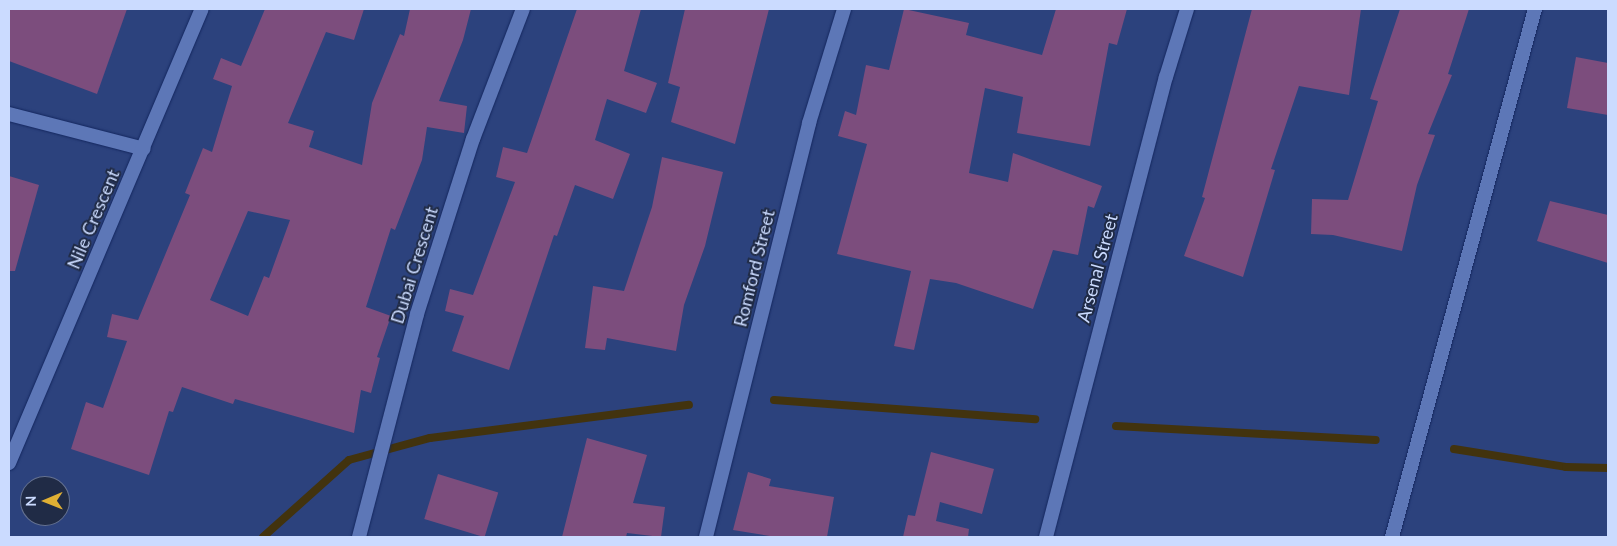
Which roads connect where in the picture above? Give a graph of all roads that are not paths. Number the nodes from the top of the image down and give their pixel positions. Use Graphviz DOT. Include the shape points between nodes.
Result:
graph roads {
  1 [pos="202,9"];
  2 [pos="523,9"];
  3 [pos="844,9"];
  4 [pos="1187,9"];
  5 [pos="1535,9"];
  6 [pos="9,114"];
  7 [pos="144,149"];
  8 [pos="13,441"];
  9 [pos="9,463"];
  10 [pos="359,537"];
  11 [pos="706,537"];
  12 [pos="1046,537"];
  13 [pos="1392,537"];
  1 -- 7 [label="street, Nile Crescent"];
  2 -- 10 [label="street, Dubai Crescent" via="473,139 417,314"];
  3 -- 11 [label="street, Romford Street" via="809,123"];
  4 -- 12 [label="street, Arsenal Street"];
  5 -- 13 [label="street"];
  6 -- 7 [label="street"];
  7 -- 8 [label="street, Nile Crescent"];
  8 -- 9 [label="street, Nile Crescent"];
}
